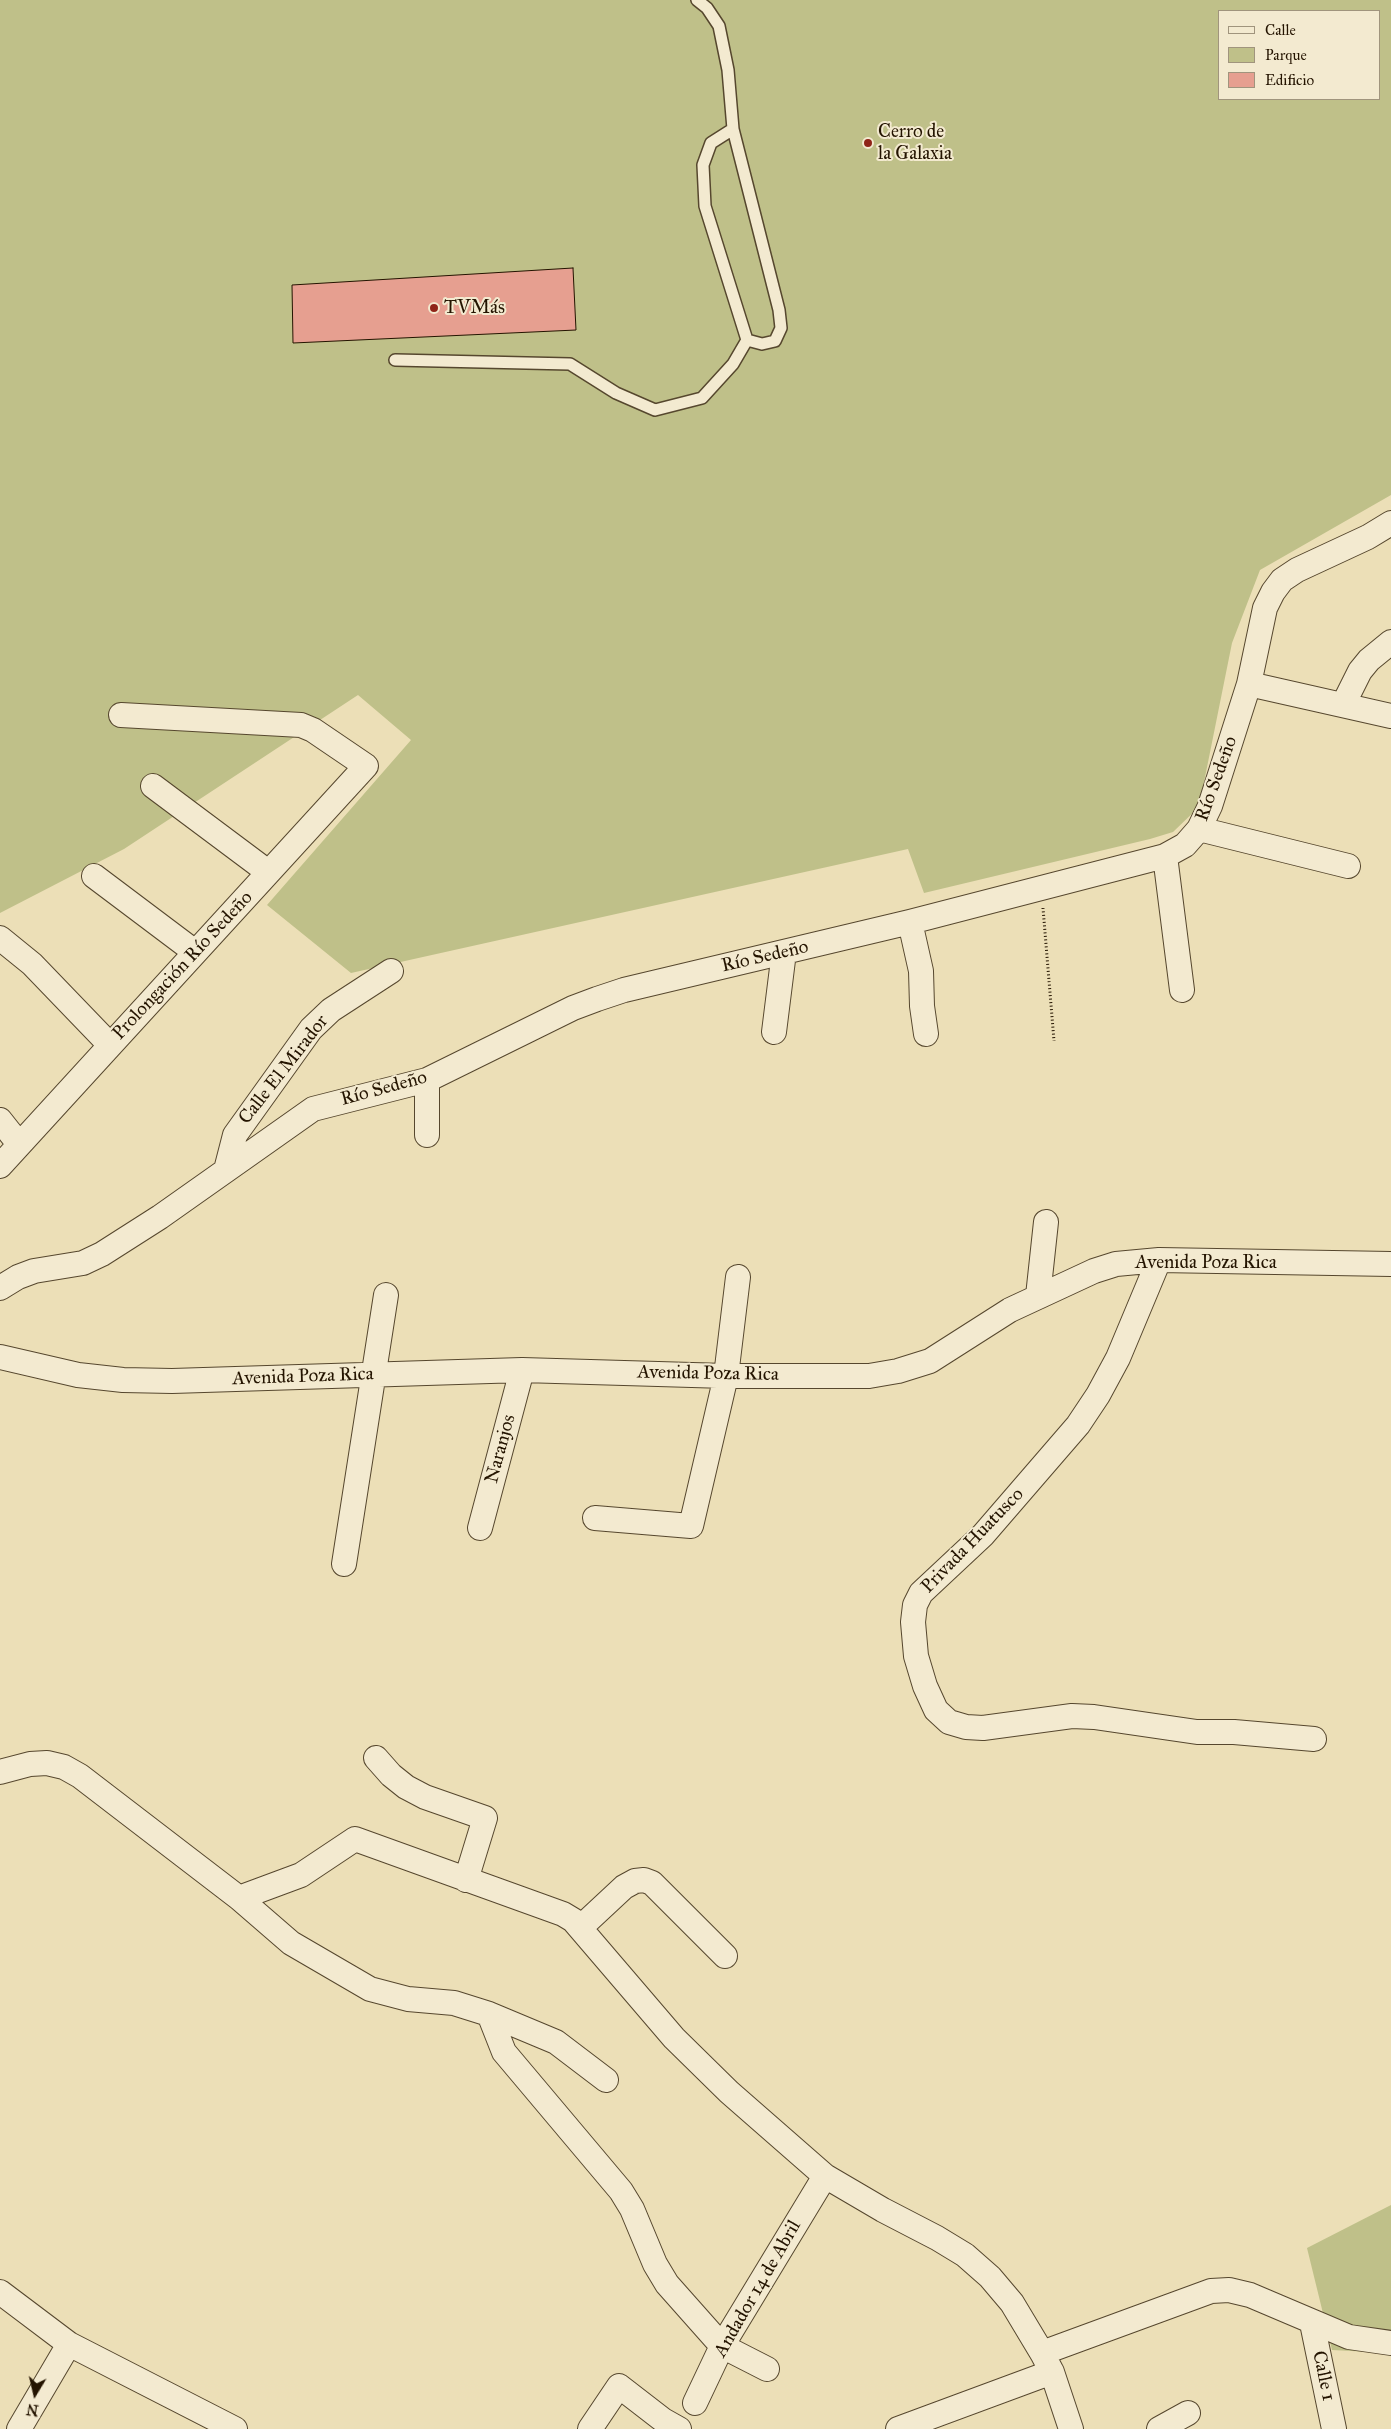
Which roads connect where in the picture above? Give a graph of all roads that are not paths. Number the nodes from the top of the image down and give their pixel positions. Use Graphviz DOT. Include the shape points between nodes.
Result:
graph roads {
  1 [pos="697,0"];
  2 [pos="733,129"];
  3 [pos="747,340"];
  4 [pos="395,360"];
  5 [pos="1391,523"];
  6 [pos="1391,642"];
  7 [pos="1249,684"];
  8 [pos="1343,705"];
  9 [pos="121,715"];
  10 [pos="1391,716"];
  11 [pos="152,786"];
  12 [pos="1199,829"];
  13 [pos="1165,856"];
  14 [pos="1348,866"];
  15 [pos="268,872"];
  16 [pos="94,876"];
  17 [pos="910,922"];
  18 [pos="0,938"];
  19 [pos="195,952"];
  20 [pos="784,952"];
  21 [pos="391,971"];
  22 [pos="1182,990"];
  23 [pos="774,1032"];
  24 [pos="926,1034"];
  25 [pos="110,1044"];
  26 [pos="427,1080"];
  27 [pos="0,1120"];
  28 [pos="427,1135"];
  29 [pos="19,1144"];
  30 [pos="0,1166"];
  31 [pos="226,1170"];
  32 [pos="1046,1222"];
  33 [pos="1158,1260"];
  34 [pos="1391,1264"];
  35 [pos="738,1277"];
  36 [pos="0,1288"];
  37 [pos="386,1295"];
  38 [pos="1038,1296"];
  39 [pos="0,1357"];
  40 [pos="522,1370"];
  41 [pos="375,1375"];
  42 [pos="726,1376"];
  43 [pos="595,1518"];
  44 [pos="480,1528"];
  45 [pos="344,1564"];
  46 [pos="1314,1739"];
  47 [pos="376,1758"];
  48 [pos="0,1772"];
  49 [pos="466,1880"];
  50 [pos="239,1898"];
  51 [pos="580,1928"];
  52 [pos="726,1956"];
  53 [pos="489,2014"];
  54 [pos="606,2080"];
  55 [pos="825,2176"];
  56 [pos="0,2292"];
  57 [pos="1312,2323"];
  58 [pos="1391,2342"];
  59 [pos="69,2344"];
  60 [pos="722,2346"];
  61 [pos="1047,2362"];
  62 [pos="766,2368"];
  63 [pos="695,2403"];
  64 [pos="1188,2413"];
  65 [pos="19,2429"];
  66 [pos="235,2429"];
  67 [pos="590,2429"];
  68 [pos="679,2429"];
  69 [pos="898,2429"];
  70 [pos="1071,2429"];
  71 [pos="1159,2429"];
  72 [pos="1334,2429"];
  1 -- 2 [label="lane" via="719,26 728,70"];
  2 -- 3 [label="lane" via="711,143 703,165 705,206"];
  2 -- 3 [label="lane" via="781,328 775,341 762,344"];
  3 -- 4 [label="lane" via="733,364 702,398 655,410 616,393 570,364"];
  5 -- 7 [label="street, Río Sedeño" via="1282,580 1265,608"];
  6 -- 8 [label="street" via="1364,665"];
  7 -- 8 [label="street"];
  7 -- 12 [label="street, Río Sedeño" via="1210,806"];
  8 -- 10 [label="street"];
  9 -- 15 [label="street, Prolongación Río Sedeño" via="301,725 366,766"];
  11 -- 15 [label="street"];
  12 -- 13 [label="street, Río Sedeño" via="1184,845"];
  12 -- 14 [label="street"];
  13 -- 17 [label="street, Río Sedeño"];
  13 -- 22 [label="street"];
  15 -- 19 [label="street, Prolongación Río Sedeño"];
  16 -- 19 [label="street"];
  17 -- 20 [label="street, Río Sedeño"];
  17 -- 24 [label="street" via="921,971"];
  18 -- 25 [label="street" via="32,964"];
  19 -- 25 [label="street, Prolongación Río Sedeño"];
  20 -- 23 [label="street"];
  20 -- 26 [label="street, Río Sedeño" via="597,999"];
  21 -- 31 [label="street, Calle El Mirador" via="330,1010 311,1029 235,1135"];
  25 -- 29 [label="street, Prolongación Río Sedeño"];
  26 -- 28 [label="street"];
  26 -- 31 [label="street, Río Sedeño" via="313,1109"];
  27 -- 29 [label="street"];
  29 -- 30 [label="street, Prolongación Río Sedeño"];
  31 -- 36 [label="street, Río Sedeño" via="102,1254 82,1263 34,1271"];
  32 -- 38 [label="street"];
  33 -- 34 [label="street, Avenida Poza Rica"];
  33 -- 38 [label="street, Avenida Poza Rica" via="1094,1271"];
  33 -- 46 [label="street, Privada Huatusco" via="1118,1358 1078,1425 983,1535 921,1593 915,1605 913,1622 916,1656 925,1686 936,1710 949,1722 966,1727 983,1728 1087,1716 1197,1732"];
  35 -- 42 [label="street"];
  37 -- 41 [label="street"];
  38 -- 42 [label="street, Avenida Poza Rica" via="930,1361 898,1371 869,1376"];
  39 -- 41 [label="street, Avenida Poza Rica" via="78,1375 123,1380"];
  40 -- 41 [label="street, Avenida Poza Rica"];
  40 -- 42 [label="street, Avenida Poza Rica"];
  40 -- 44 [label="street, Naranjos"];
  41 -- 45 [label="street"];
  42 -- 43 [label="street" via="692,1526"];
  47 -- 49 [label="street" via="406,1787 485,1818"];
  48 -- 50 [label="street" via="30,1764 64,1767"];
  49 -- 50 [label="street" via="355,1839 301,1875"];
  49 -- 51 [label="street" via="563,1914"];
  50 -- 53 [label="street" via="291,1943 370,1989 408,1999 454,2003"];
  51 -- 52 [label="street" via="624,1887 644,1880 652,1883"];
  51 -- 55 [label="street" via="674,2038 729,2092"];
  53 -- 54 [label="street" via="556,2042"];
  53 -- 60 [label="street" via="504,2052 621,2191 667,2284"];
  55 -- 60 [label="street, Andador 14 de Abril"];
  55 -- 61 [label="street" via="964,2255 990,2277 1012,2303"];
  56 -- 59 [label="street"];
  57 -- 58 [label="street" via="1349,2337"];
  57 -- 61 [label="street" via="1250,2295 1229,2290 1211,2291"];
  57 -- 72 [label="street, Calle 1"];
  59 -- 65 [label="street"];
  59 -- 66 [label="street"];
  60 -- 62 [label="street"];
  60 -- 63 [label="street, Andador 14 de Abril"];
  61 -- 69 [label="street"];
  61 -- 70 [label="street"];
  64 -- 71 [label="street"];
  67 -- 68 [label="street" via="619,2386"];
}
